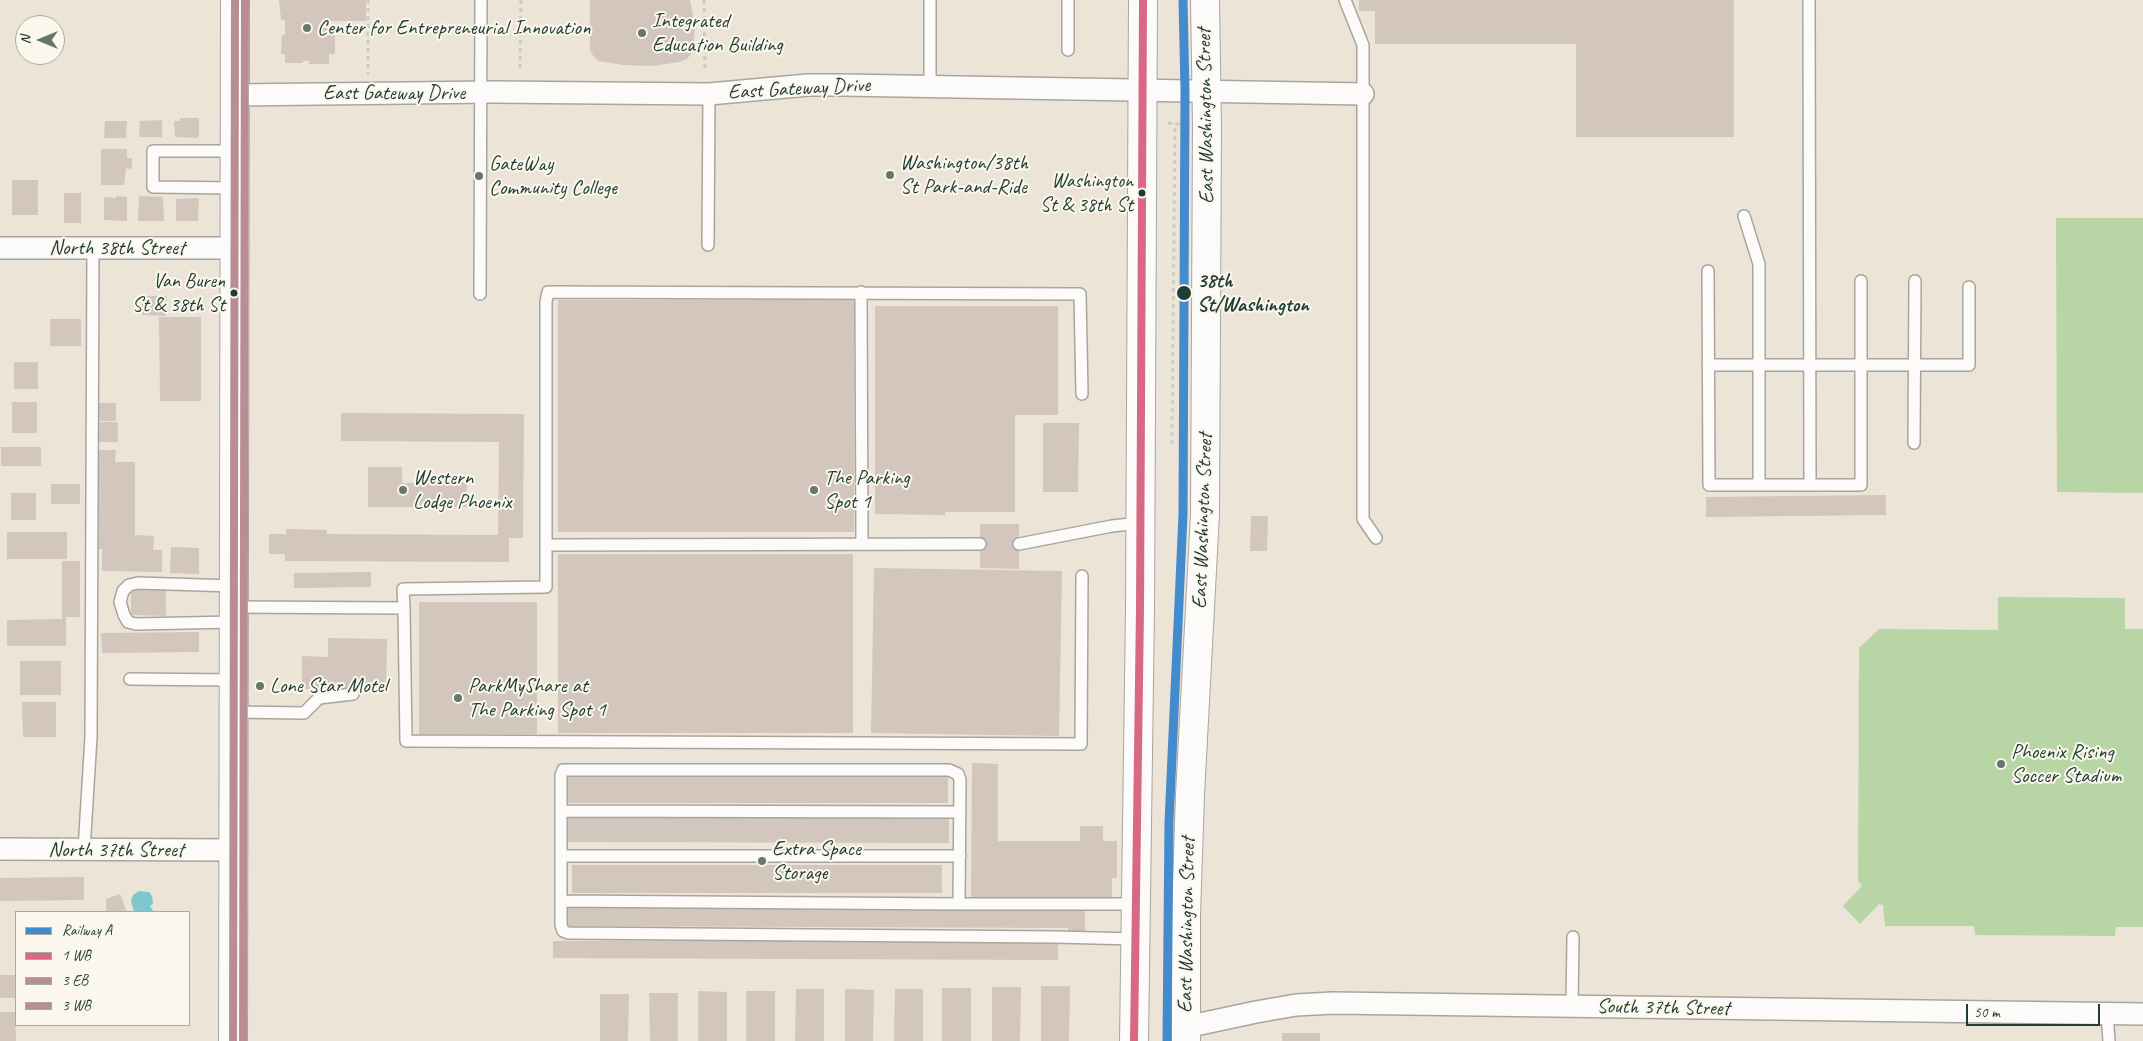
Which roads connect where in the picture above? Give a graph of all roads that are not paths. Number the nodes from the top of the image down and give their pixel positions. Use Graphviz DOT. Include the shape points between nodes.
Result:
graph roads {
  1 [pos="235,0"];
  2 [pos="481,0"];
  3 [pos="930,0"];
  4 [pos="1068,0"];
  5 [pos="1143,0"];
  6 [pos="1205,0"];
  7 [pos="1345,0"];
  8 [pos="1809,0"];
  9 [pos="1068,50"];
  10 [pos="930,86"];
  11 [pos="1143,90"];
  12 [pos="1206,91"];
  13 [pos="480,92"];
  14 [pos="709,94"];
  15 [pos="1363,94"];
  16 [pos="234,95"];
  17 [pos="234,151"];
  18 [pos="234,188"];
  19 [pos="1744,216"];
  20 [pos="708,244"];
  21 [pos="0,248"];
  22 [pos="93,248"];
  23 [pos="234,248"];
  24 [pos="1708,271"];
  25 [pos="1860,281"];
  26 [pos="1915,281"];
  27 [pos="1969,287"];
  28 [pos="861,292"];
  29 [pos="480,294"];
  30 [pos="1708,365"];
  31 [pos="1758,365"];
  32 [pos="1809,365"];
  33 [pos="1860,365"];
  34 [pos="1914,365"];
  35 [pos="1082,394"];
  36 [pos="1914,443"];
  37 [pos="1759,485"];
  38 [pos="1810,485"];
  39 [pos="1140,523"];
  40 [pos="1376,538"];
  41 [pos="862,544"];
  42 [pos="980,544"];
  43 [pos="1019,544"];
  44 [pos="546,545"];
  45 [pos="1082,576"];
  46 [pos="233,605"];
  47 [pos="404,608"];
  48 [pos="130,679"];
  49 [pos="233,680"];
  50 [pos="353,694"];
  51 [pos="234,712"];
  52 [pos="561,811"];
  53 [pos="960,812"];
  54 [pos="0,849"];
  55 [pos="84,850"];
  56 [pos="233,850"];
  57 [pos="561,856"];
  58 [pos="960,856"];
  59 [pos="561,900"];
  60 [pos="959,904"];
  61 [pos="1135,904"];
  62 [pos="1572,937"];
  63 [pos="1135,939"];
  64 [pos="1572,1007"];
  65 [pos="2107,1014"];
  66 [pos="2143,1014"];
  67 [pos="1186,1034"];
  68 [pos="233,1041"];
  69 [pos="1134,1041"];
  70 [pos="2109,1041"];
  1 -- 16 [label="main road"];
  2 -- 13 [label="lane"];
  3 -- 10 [label="lane"];
  4 -- 9 [label="lane"];
  5 -- 11 [label="main road"];
  6 -- 12 [label="main road, East Washington Street"];
  7 -- 15 [label="lane" via="1363,45"];
  8 -- 32 [label="lane"];
  10 -- 11 [label="street, East Gateway Drive"];
  10 -- 14 [label="street, East Gateway Drive" via="808,85"];
  11 -- 12 [label="street, East Gateway Drive"];
  11 -- 39 [label="main road"];
  12 -- 15 [label="street, East Gateway Drive"];
  12 -- 67 [label="main road, East Washington Street" via="1205,514 1190,805"];
  13 -- 14 [label="street, East Gateway Drive"];
  13 -- 16 [label="street, East Gateway Drive"];
  13 -- 29 [label="lane"];
  14 -- 20 [label="lane"];
  15 -- 40 [label="lane" via="1363,519"];
  16 -- 17 [label="main road"];
  17 -- 18 [label="main road"];
  17 -- 18 [label="lane" via="153,151 153,187"];
  18 -- 23 [label="main road"];
  19 -- 31 [label="lane" via="1758,264"];
  21 -- 22 [label="street, North 38th Street"];
  22 -- 23 [label="street, North 38th Street"];
  22 -- 55 [label="lane" via="91,737"];
  23 -- 46 [label="main road"];
  24 -- 30 [label="lane"];
  25 -- 33 [label="lane"];
  26 -- 34 [label="lane"];
  27 -- 34 [label="lane" via="1969,365"];
  28 -- 35 [label="lane" via="1080,294"];
  28 -- 41 [label="lane"];
  28 -- 44 [label="lane" via="548,292"];
  30 -- 31 [label="lane"];
  30 -- 37 [label="lane" via="1709,485"];
  31 -- 32 [label="lane"];
  31 -- 37 [label="lane"];
  32 -- 33 [label="lane"];
  32 -- 38 [label="lane"];
  33 -- 34 [label="lane"];
  33 -- 38 [label="lane" via="1861,485"];
  34 -- 36 [label="lane"];
  37 -- 38 [label="lane"];
  39 -- 43 [label="lane"];
  39 -- 61 [label="main road"];
  41 -- 42 [label="lane"];
  41 -- 44 [label="lane"];
  44 -- 47 [label="lane" via="546,587 403,589"];
  45 -- 47 [label="lane" via="1081,744 406,741"];
  46 -- 46 [label="lane" via="138,583 123,591 120,602 128,622 136,624"];
  46 -- 47 [label="lane"];
  46 -- 49 [label="main road"];
  48 -- 49 [label="lane"];
  49 -- 51 [label="main road"];
  50 -- 51 [label="lane" via="319,698 304,713"];
  51 -- 56 [label="main road"];
  52 -- 53 [label="lane"];
  52 -- 53 [label="lane" via="561,776 563,770 569,769 955,771 960,780"];
  52 -- 57 [label="lane"];
  53 -- 58 [label="lane"];
  54 -- 55 [label="street, North 37th Street"];
  55 -- 56 [label="street, North 37th Street"];
  56 -- 68 [label="main road"];
  57 -- 58 [label="lane"];
  57 -- 59 [label="lane"];
  58 -- 60 [label="lane"];
  59 -- 60 [label="lane"];
  59 -- 63 [label="lane" via="561,925 568,933"];
  60 -- 61 [label="lane"];
  61 -- 63 [label="main road"];
  62 -- 64 [label="lane"];
  63 -- 69 [label="main road"];
  64 -- 65 [label="street, South 37th Street"];
  64 -- 67 [label="street, South 37th Street" via="1296,1005 1256,1012"];
  65 -- 66 [label="street, South 37th Street"];
  65 -- 70 [label="lane"];
}
